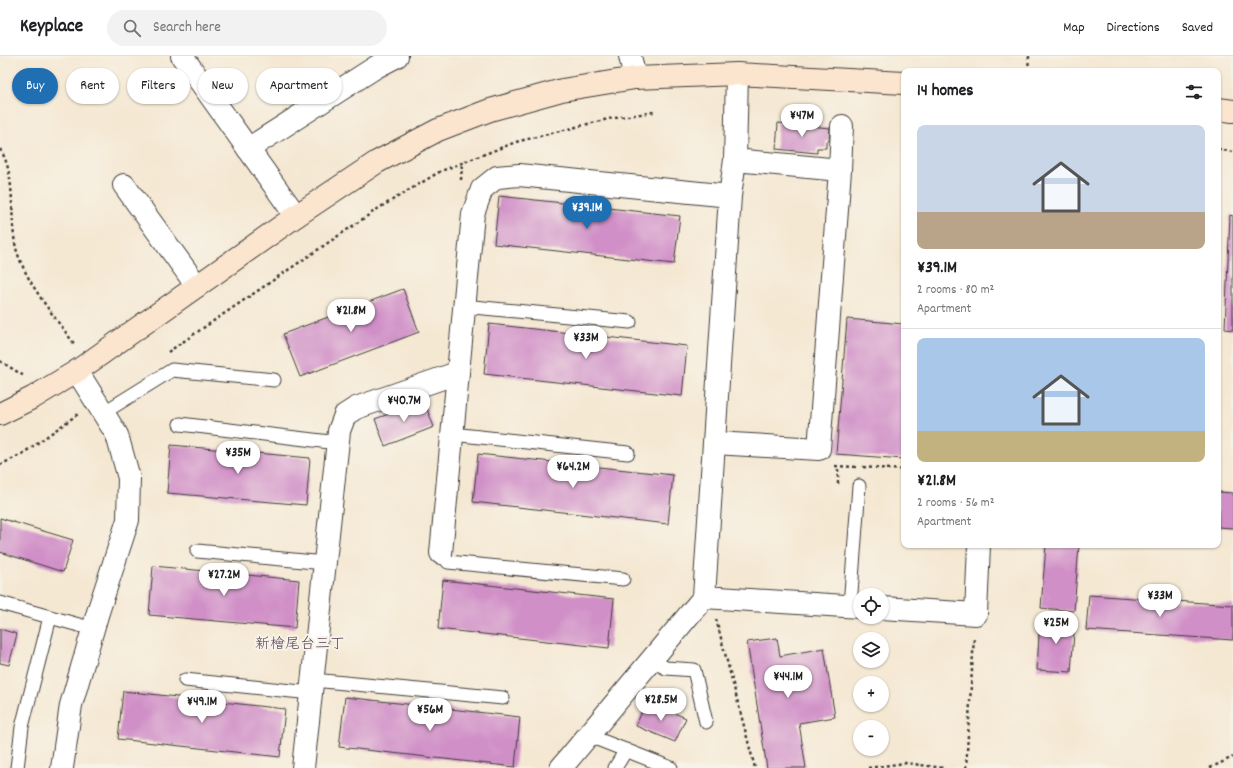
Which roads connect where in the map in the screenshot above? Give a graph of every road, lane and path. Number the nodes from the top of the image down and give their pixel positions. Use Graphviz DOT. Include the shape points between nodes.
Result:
graph roads {
  1 [pos="182,56"];
  2 [pos="397,56"];
  3 [pos="630,56"];
  4 [pos="1029,56"];
  5 [pos="373,61"];
  6 [pos="1028,68"];
  7 [pos="738,74"];
  8 [pos="634,78"];
  9 [pos="901,83"];
  10 [pos="1221,109"];
  11 [pos="1233,111"];
  12 [pos="654,112"];
  13 [pos="842,126"];
  14 [pos="0,149"];
  15 [pos="248,149"];
  16 [pos="1221,150"];
  17 [pos="1233,152"];
  18 [pos="735,160"];
  19 [pos="840,170"];
  20 [pos="124,185"];
  21 [pos="730,196"];
  22 [pos="296,216"];
  23 [pos="197,286"];
  24 [pos="463,306"];
  25 [pos="630,322"];
  26 [pos="77,347"];
  27 [pos="164,355"];
  28 [pos="0,361"];
  29 [pos="77,371"];
  30 [pos="457,373"];
  31 [pos="30,379"];
  32 [pos="274,380"];
  33 [pos="93,412"];
  34 [pos="0,414"];
  35 [pos="180,424"];
  36 [pos="452,434"];
  37 [pos="338,443"];
  38 [pos="714,443"];
  39 [pos="628,453"];
  40 [pos="0,465"];
  41 [pos="830,465"];
  42 [pos="838,466"];
  43 [pos="901,470"];
  44 [pos="838,484"];
  45 [pos="859,486"];
  46 [pos="979,548"];
  47 [pos="197,551"];
  48 [pos="441,553"];
  49 [pos="325,563"];
  50 [pos="623,579"];
  51 [pos="856,588"];
  52 [pos="704,597"];
  53 [pos="0,603"];
  54 [pos="853,606"];
  55 [pos="889,608"];
  56 [pos="976,614"];
  57 [pos="715,616"];
  58 [pos="50,617"];
  59 [pos="93,629"];
  60 [pos="650,660"];
  61 [pos="185,680"];
  62 [pos="312,686"];
  63 [pos="503,698"];
  64 [pos="706,722"];
  65 [pos="587,735"];
  66 [pos="626,750"];
  67 [pos="1233,757"];
  68 [pos="17,768"];
  69 [pos="62,768"];
  70 [pos="303,768"];
  71 [pos="561,768"];
  72 [pos="615,768"];
  73 [pos="671,768"];
  74 [pos="755,768"];
  75 [pos="868,768"];
  76 [pos="944,768"];
  77 [pos="966,768"];
  78 [pos="1210,768"];
  1 -- 15 [label="street"];
  2 -- 5 [label="street"];
  3 -- 8 [label="street"];
  4 -- 6 [label="path"];
  5 -- 15 [label="street"];
  7 -- 8 [label="street"];
  7 -- 9 [label="street"];
  7 -- 18 [label="street"];
  8 -- 22 [label="street" via="562,90 490,110 438,130 376,162"];
  10 -- 11 [label="street"];
  12 -- 27 [label="path" via="608,119 516,142 442,171 379,208"];
  13 -- 19 [label="street"];
  14 -- 26 [label="path" via="9,173 16,248 28,276"];
  15 -- 22 [label="street"];
  16 -- 17 [label="path"];
  18 -- 19 [label="street"];
  18 -- 21 [label="street"];
  19 -- 38 [label="street" via="827,445 819,450"];
  20 -- 23 [label="street"];
  21 -- 24 [label="street" via="519,175 497,177 482,189 473,214"];
  21 -- 38 [label="street"];
  22 -- 23 [label="street"];
  23 -- 29 [label="street"];
  24 -- 25 [label="lane"];
  24 -- 30 [label="street"];
  28 -- 31 [label="path"];
  29 -- 33 [label="street"];
  29 -- 34 [label="street"];
  30 -- 36 [label="street"];
  30 -- 37 [label="street" via="356,408 345,416 339,431"];
  32 -- 33 [label="lane" via="172,370"];
  33 -- 40 [label="path"];
  33 -- 59 [label="street" via="117,436 129,478 128,520"];
  35 -- 37 [label="lane"];
  36 -- 39 [label="lane"];
  36 -- 48 [label="street"];
  37 -- 49 [label="street"];
  38 -- 52 [label="street"];
  41 -- 42 [label="path"];
  42 -- 43 [label="path"];
  42 -- 44 [label="path"];
  45 -- 51 [label="lane"];
  46 -- 56 [label="street"];
  47 -- 49 [label="lane"];
  48 -- 50 [label="lane" via="448,562"];
  49 -- 62 [label="street"];
  52 -- 54 [label="street"];
  52 -- 60 [label="street"];
  53 -- 58 [label="lane"];
  55 -- 56 [label="street"];
  56 -- 77 [label="path"];
  57 -- 74 [label="path"];
  58 -- 59 [label="lane"];
  58 -- 68 [label="lane" via="22,727"];
  59 -- 69 [label="street" via="71,704"];
  60 -- 64 [label="lane" via="666,668 694,670"];
  60 -- 65 [label="street"];
  61 -- 62 [label="lane"];
  62 -- 63 [label="lane"];
  62 -- 70 [label="street"];
  65 -- 66 [label="lane"];
  65 -- 71 [label="street"];
  66 -- 72 [label="lane"];
  66 -- 73 [label="lane"];
  67 -- 78 [label="path"];
  75 -- 76 [label="path" via="905,763"];
}
